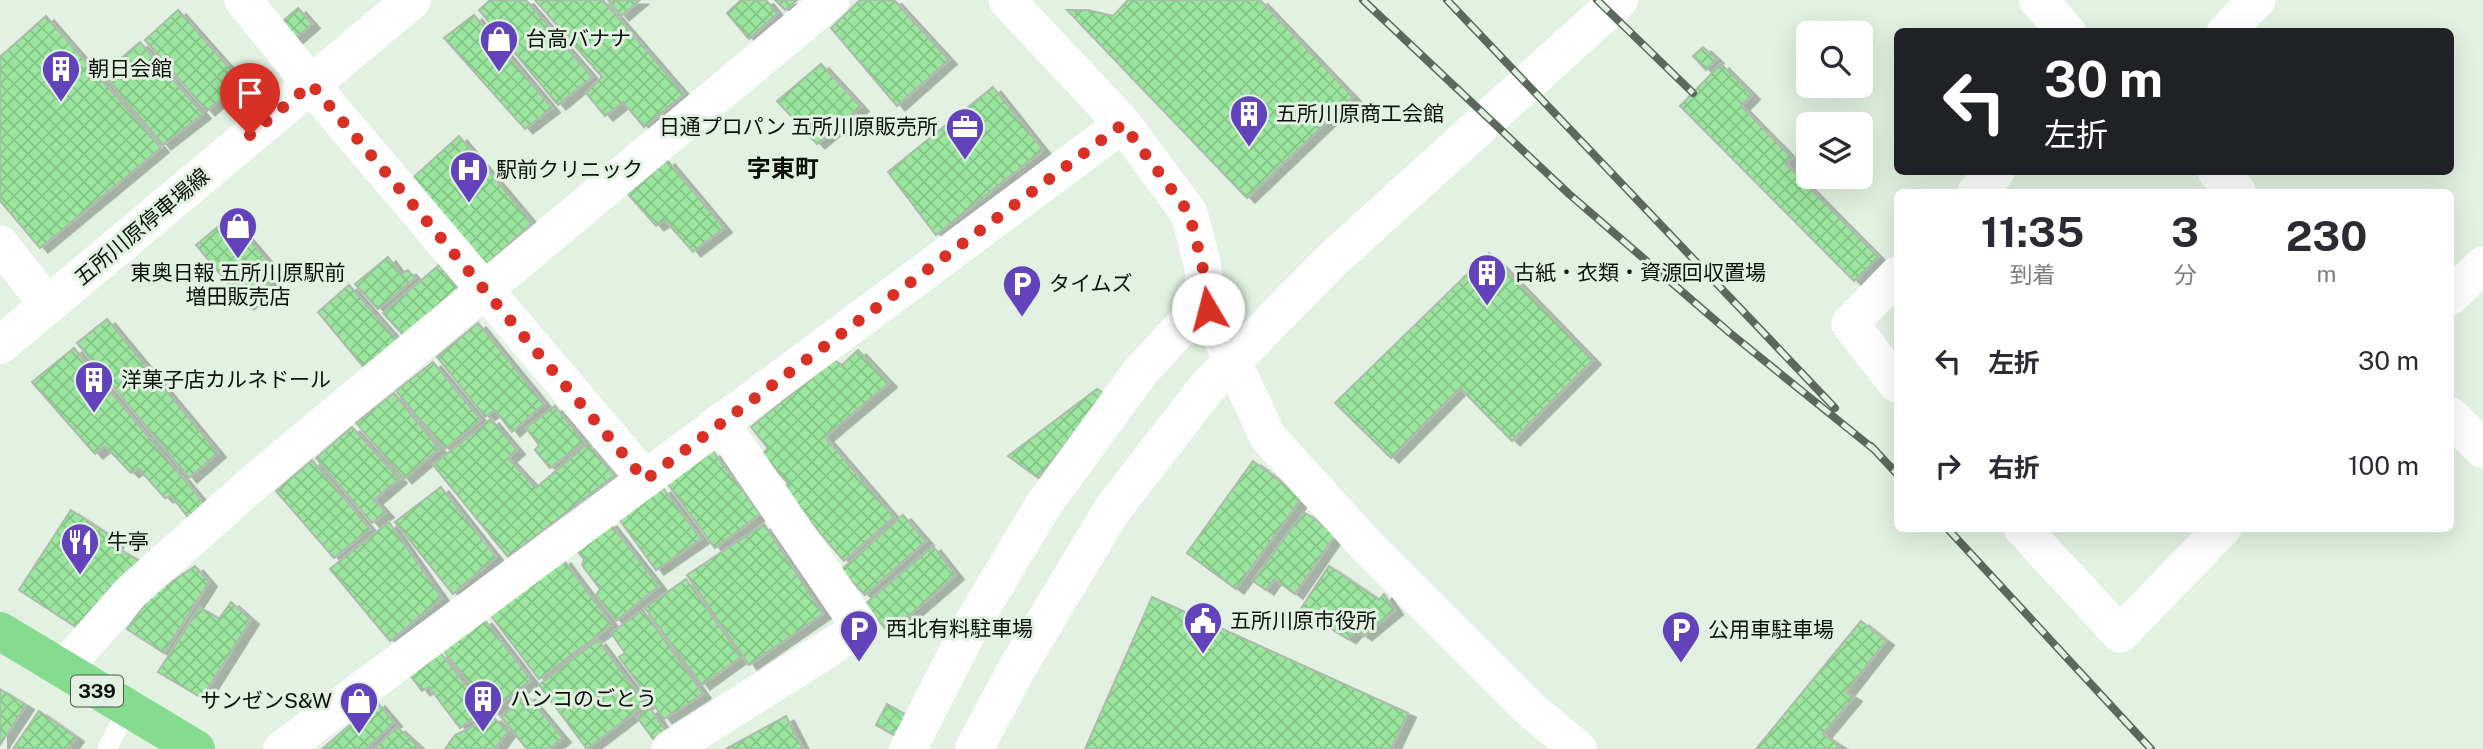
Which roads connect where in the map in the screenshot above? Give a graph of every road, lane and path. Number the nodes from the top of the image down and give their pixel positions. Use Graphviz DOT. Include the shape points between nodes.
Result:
graph roads {
  1 [pos="243,0"];
  2 [pos="412,0"];
  3 [pos="831,0"];
  4 [pos="1007,0"];
  5 [pos="1619,0"];
  6 [pos="2257,0"];
  7 [pos="2229,28"];
  8 [pos="311,84"];
  9 [pos="1123,124"];
  10 [pos="1993,175"];
  11 [pos="2220,175"];
  12 [pos="1979,189"];
  13 [pos="2234,189"];
  14 [pos="0,244"];
  15 [pos="2483,265"];
  16 [pos="1894,278"];
  17 [pos="484,290"];
  18 [pos="2454,293"];
  19 [pos="48,305"];
  20 [pos="1208,309"];
  21 [pos="0,345"];
  22 [pos="1894,380"];
  23 [pos="2454,420"];
  24 [pos="720,422"];
  25 [pos="2483,449"];
  26 [pos="645,480"];
  27 [pos="2026,532"];
  28 [pos="2219,532"];
  29 [pos="0,631"];
  30 [pos="63,669"];
  31 [pos="127,710"];
  32 [pos="107,749"];
  33 [pos="196,749"];
  34 [pos="282,749"];
  35 [pos="670,749"];
  36 [pos="908,749"];
  37 [pos="974,749"];
  38 [pos="1577,749"];
  1 -- 8 [label="street"];
  2 -- 8 [label="street, 五所川原停車場線"];
  3 -- 17 [label="street"];
  4 -- 9 [label="street"];
  5 -- 37 [label="street" via="1333,259 1208,386 1112,510"];
  6 -- 7 [label="street"];
  8 -- 17 [label="street"];
  8 -- 19 [label="street, 五所川原停車場線"];
  9 -- 20 [label="street" via="1189,213"];
  9 -- 24 [label="street"];
  10 -- 12 [label="street"];
  11 -- 13 [label="street"];
  14 -- 19 [label="street"];
  15 -- 18 [label="street"];
  16 -- 22 [label="street" via="1850,324"];
  17 -- 26 [label="street"];
  17 -- 30 [label="street" via="131,592"];
  19 -- 21 [label="street, 五所川原停車場線"];
  20 -- 36 [label="street" via="1193,315 1141,371 1042,506 968,631"];
  20 -- 38 [label="street" via="1268,437 1376,554 1530,709"];
  23 -- 25 [label="street"];
  24 -- 26 [label="street"];
  24 -- 35 [label="street" via="860,628"];
  26 -- 34 [label="street"];
  27 -- 28 [label="street" via="2120,634"];
  29 -- 30 [label="highway, 339"];
  30 -- 31 [label="highway, 339"];
  31 -- 32 [label="lane"];
  31 -- 33 [label="highway, 339"];
}
